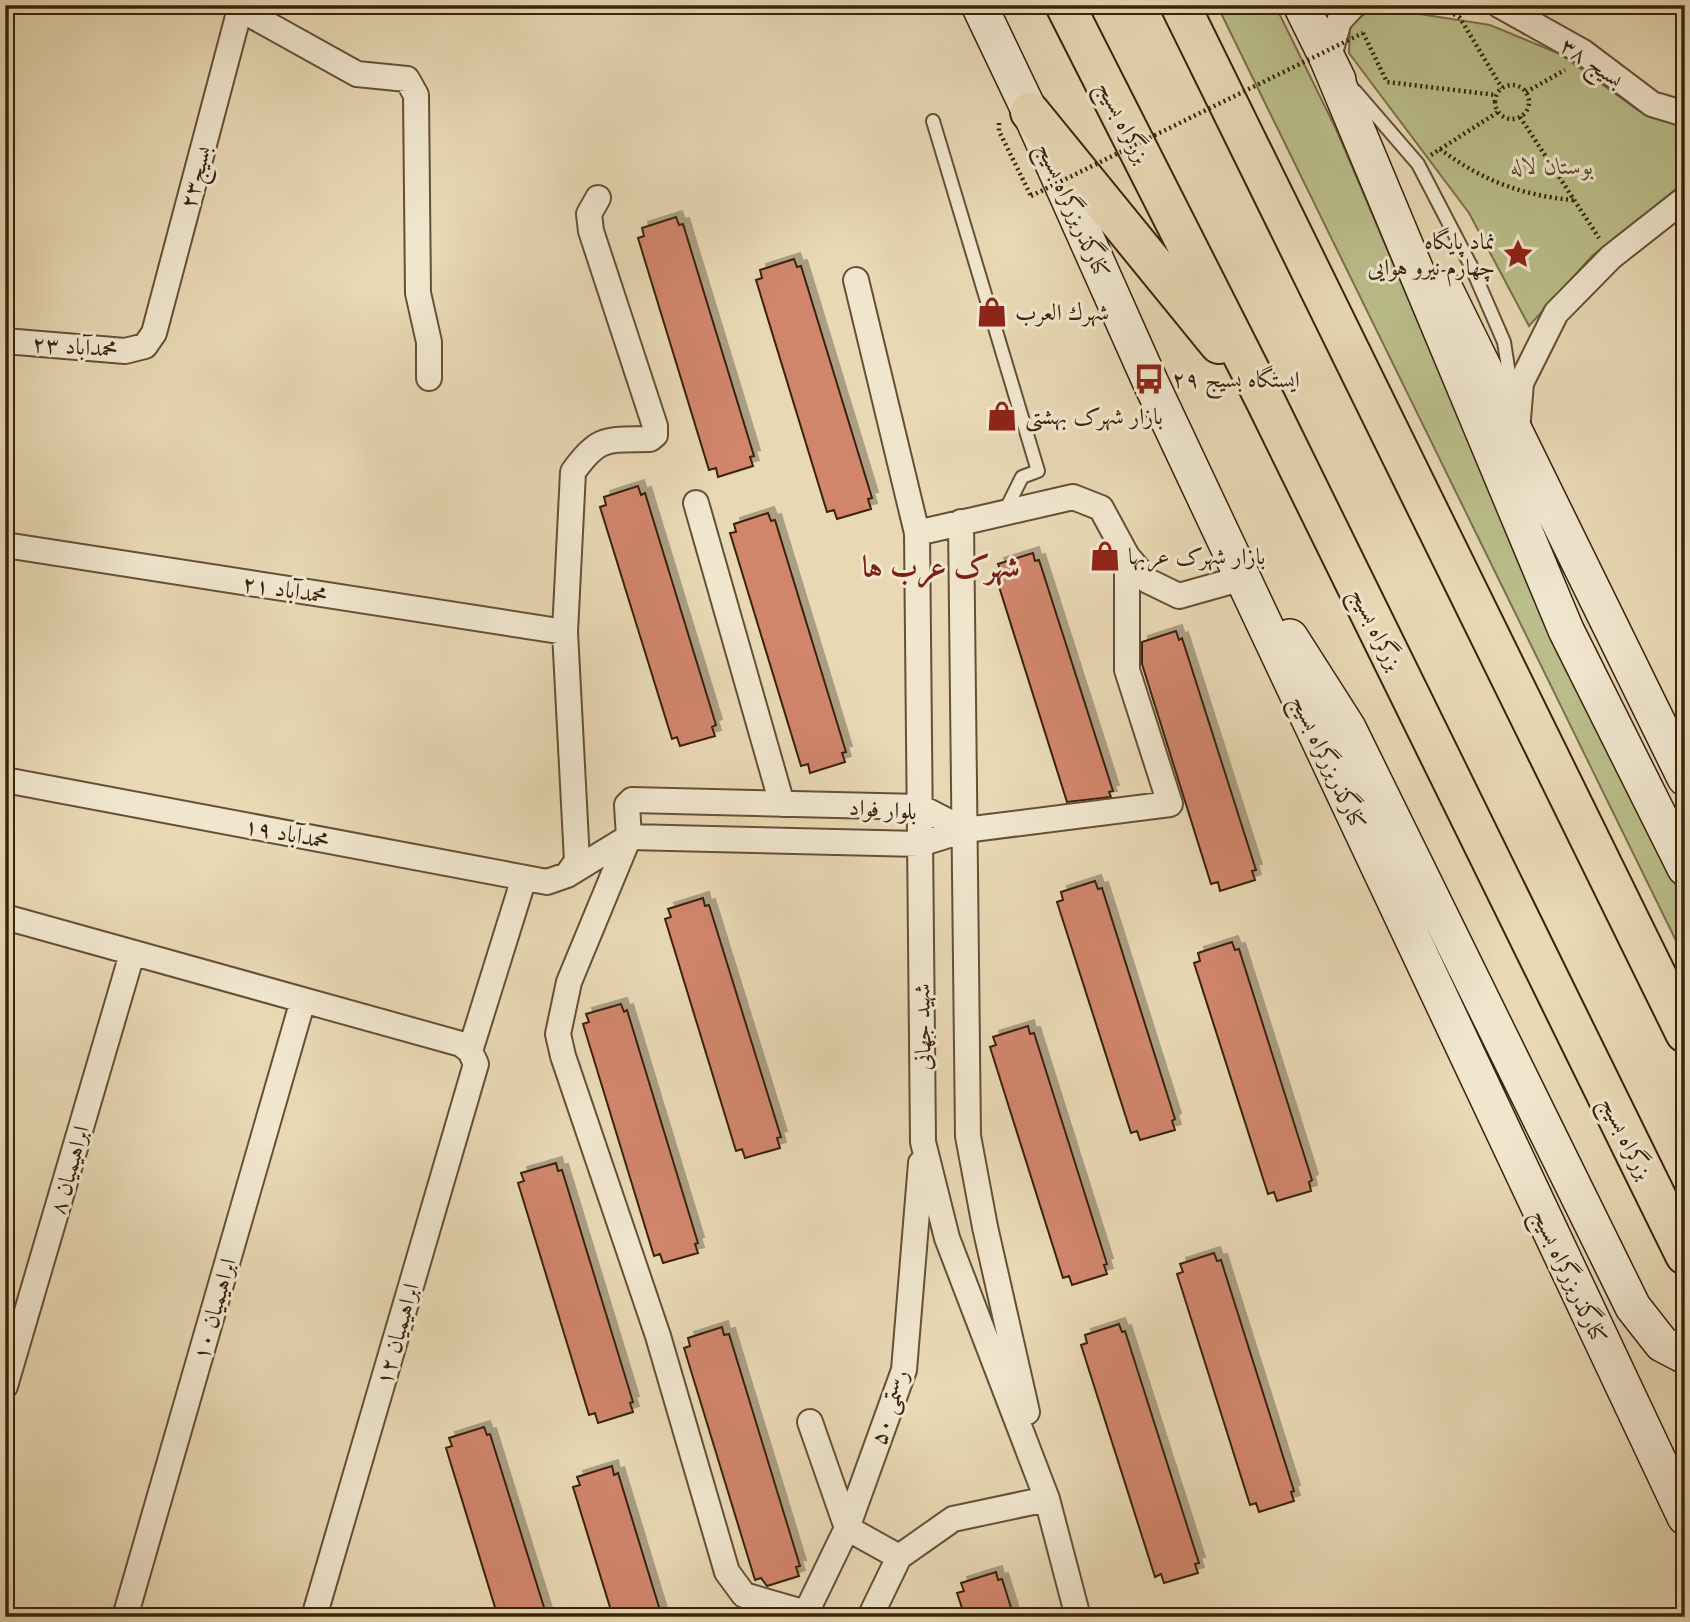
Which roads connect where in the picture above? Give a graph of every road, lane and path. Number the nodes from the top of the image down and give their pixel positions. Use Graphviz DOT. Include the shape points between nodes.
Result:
graph roads {
  1 [pos="979,5"];
  2 [pos="1065,5"];
  3 [pos="1180,5"];
  4 [pos="1301,5"];
  5 [pos="1354,5"];
  6 [pos="1440,5"];
  7 [pos="1499,5"];
  8 [pos="240,7"];
  9 [pos="1583,52"];
  10 [pos="1328,60"];
  11 [pos="1502,88"];
  12 [pos="1526,92"];
  13 [pos="1496,95"];
  14 [pos="1498,112"];
  15 [pos="1685,114"];
  16 [pos="1520,117"];
  17 [pos="933,121"];
  18 [pos="1015,121"];
  19 [pos="1440,149"];
  20 [pos="1418,164"];
  21 [pos="598,198"];
  22 [pos="1574,200"];
  23 [pos="1685,200"];
  24 [pos="1611,257"];
  25 [pos="856,280"];
  26 [pos="5,341"];
  27 [pos="145,346"];
  28 [pos="429,378"];
  29 [pos="1266,402"];
  30 [pos="1517,431"];
  31 [pos="696,503"];
  32 [pos="1005,511"];
  33 [pos="961,522"];
  34 [pos="917,533"];
  35 [pos="5,545"];
  36 [pos="1127,556"];
  37 [pos="1243,578"];
  38 [pos="565,632"];
  39 [pos="1685,778"];
  40 [pos="5,780"];
  41 [pos="782,804"];
  42 [pos="920,807"];
  43 [pos="965,830"];
  44 [pos="629,837"];
  45 [pos="920,844"];
  46 [pos="1685,868"];
  47 [pos="567,875"];
  48 [pos="524,878"];
  49 [pos="5,917"];
  50 [pos="132,954"];
  51 [pos="303,1000"];
  52 [pos="1685,1033"];
  53 [pos="470,1051"];
  54 [pos="923,1142"];
  55 [pos="1685,1255"];
  56 [pos="1685,1356"];
  57 [pos="5,1386"];
  58 [pos="810,1422"];
  59 [pos="1048,1499"];
  60 [pos="1685,1517"];
  61 [pos="847,1528"];
  62 [pos="899,1557"];
  63 [pos="805,1615"];
  64 [pos="125,1617"];
  65 [pos="314,1617"];
  66 [pos="870,1617"];
  67 [pos="1078,1617"];
  68 [pos="1089,1617"];
  1 -- 18 [label="main road, کنارگذربزرگراه بسیج"];
  2 -- 29 [label="highway, بزرگراه بسیج"];
  3 -- 52 [label="highway"];
  4 -- 10 [label="main road"];
  5 -- 10 [label="street" via="1339,21"];
  6 -- 11 [label="path" via="1460,18"];
  7 -- 9 [label="street, بسیج ۳۸"];
  8 -- 27 [label="street, بسیج۲۳" via="154,333"];
  8 -- 28 [label="street" via="357,74 407,79 412,84 416,95 418,293 429,342"];
  9 -- 12 [label="path" via="1570,67"];
  9 -- 15 [label="street, بسیج ۳۸" via="1652,104"];
  10 -- 20 [label="lane"];
  10 -- 30 [label="main road"];
  10 -- 46 [label="main road" via="1566,630"];
  11 -- 12 [label="path" via="1511,85"];
  11 -- 13 [label="path"];
  12 -- 16 [label="path" via="1529,104"];
  13 -- 14 [label="path"];
  13 -- 18 [label="path, bridge" via="1387,82 1363,33 1031,196"];
  14 -- 16 [label="path" via="1506,118"];
  14 -- 19 [label="path"];
  16 -- 22 [label="path"];
  17 -- 32 [label="lane" via="1038,471 1022,477"];
  18 -- 29 [label="highway"];
  18 -- 37 [label="main road, کنارگذربزرگراه بسیج" via="1149,379"];
  19 -- 20 [label="path"];
  19 -- 22 [label="path" via="1501,186"];
  20 -- 30 [label="lane" via="1504,342"];
  21 -- 38 [label="street" via="589,214 590,231 655,435 605,440 573,472"];
  22 -- 24 [label="path"];
  23 -- 24 [label="street"];
  24 -- 30 [label="street" via="1556,313 1521,383"];
  25 -- 34 [label="street, شهید جهانی"];
  26 -- 27 [label="street, محمدآباد ۲۳" via="125,351"];
  29 -- 55 [label="highway, بزرگراه بسیج"];
  30 -- 39 [label="main road"];
  31 -- 41 [label="street"];
  32 -- 33 [label="street"];
  32 -- 36 [label="street" via="1073,497 1101,508"];
  33 -- 34 [label="street"];
  33 -- 43 [label="street, شهید جهانی"];
  34 -- 42 [label="street, شهید جهانی"];
  35 -- 38 [label="street, محمدآباد ۲۱"];
  36 -- 37 [label="street" via="1149,581 1179,596"];
  36 -- 43 [label="street" via="1127,670 1170,804"];
  37 -- 56 [label="main road" via="1301,652 1348,728 1633,1307 1662,1344"];
  37 -- 60 [label="main road, کنارگذربزرگراه بسیج"];
  38 -- 47 [label="street" via="577,861"];
  40 -- 48 [label="street, محمدآباد ۱۹"];
  41 -- 42 [label="street, بلوار فواد"];
  41 -- 44 [label="street, بلوار فواد" via="629,801"];
  42 -- 43 [label="street, بلوار فواد"];
  42 -- 45 [label="street, شهید جهانی"];
  43 -- 45 [label="street, بلوار فواد"];
  43 -- 59 [label="street, شهید جهانی" via="968,1136"];
  44 -- 45 [label="street, بلوار فواد"];
  44 -- 47 [label="street"];
  44 -- 63 [label="street" via="569,982 558,1034 658,1336 727,1572 744,1595"];
  45 -- 54 [label="street, شهید جهانی"];
  47 -- 48 [label="street, محمدآباد ۱۹" via="547,882"];
  48 -- 53 [label="street, ابراهیمیان ۱۲"];
  49 -- 50 [label="street"];
  50 -- 51 [label="street"];
  50 -- 57 [label="street, ابراهیمیان ۸"];
  51 -- 53 [label="street" via="461,1044"];
  51 -- 64 [label="street, ابراهیمیان ۱۰"];
  53 -- 65 [label="street, ابراهیمیان ۱۲" via="476,1064"];
  54 -- 59 [label="street, شهید جهانی" via="947,1238"];
  54 -- 61 [label="street, رستمی ۵۰" via="904,1370"];
  58 -- 61 [label="street"];
  59 -- 62 [label="street" via="953,1520"];
  59 -- 67 [label="street, شهید جهانی"];
  59 -- 68 [label="street, شهید جهانی"];
  61 -- 62 [label="street"];
  61 -- 63 [label="street, رستمی ۵۰"];
  62 -- 66 [label="street"];
}
